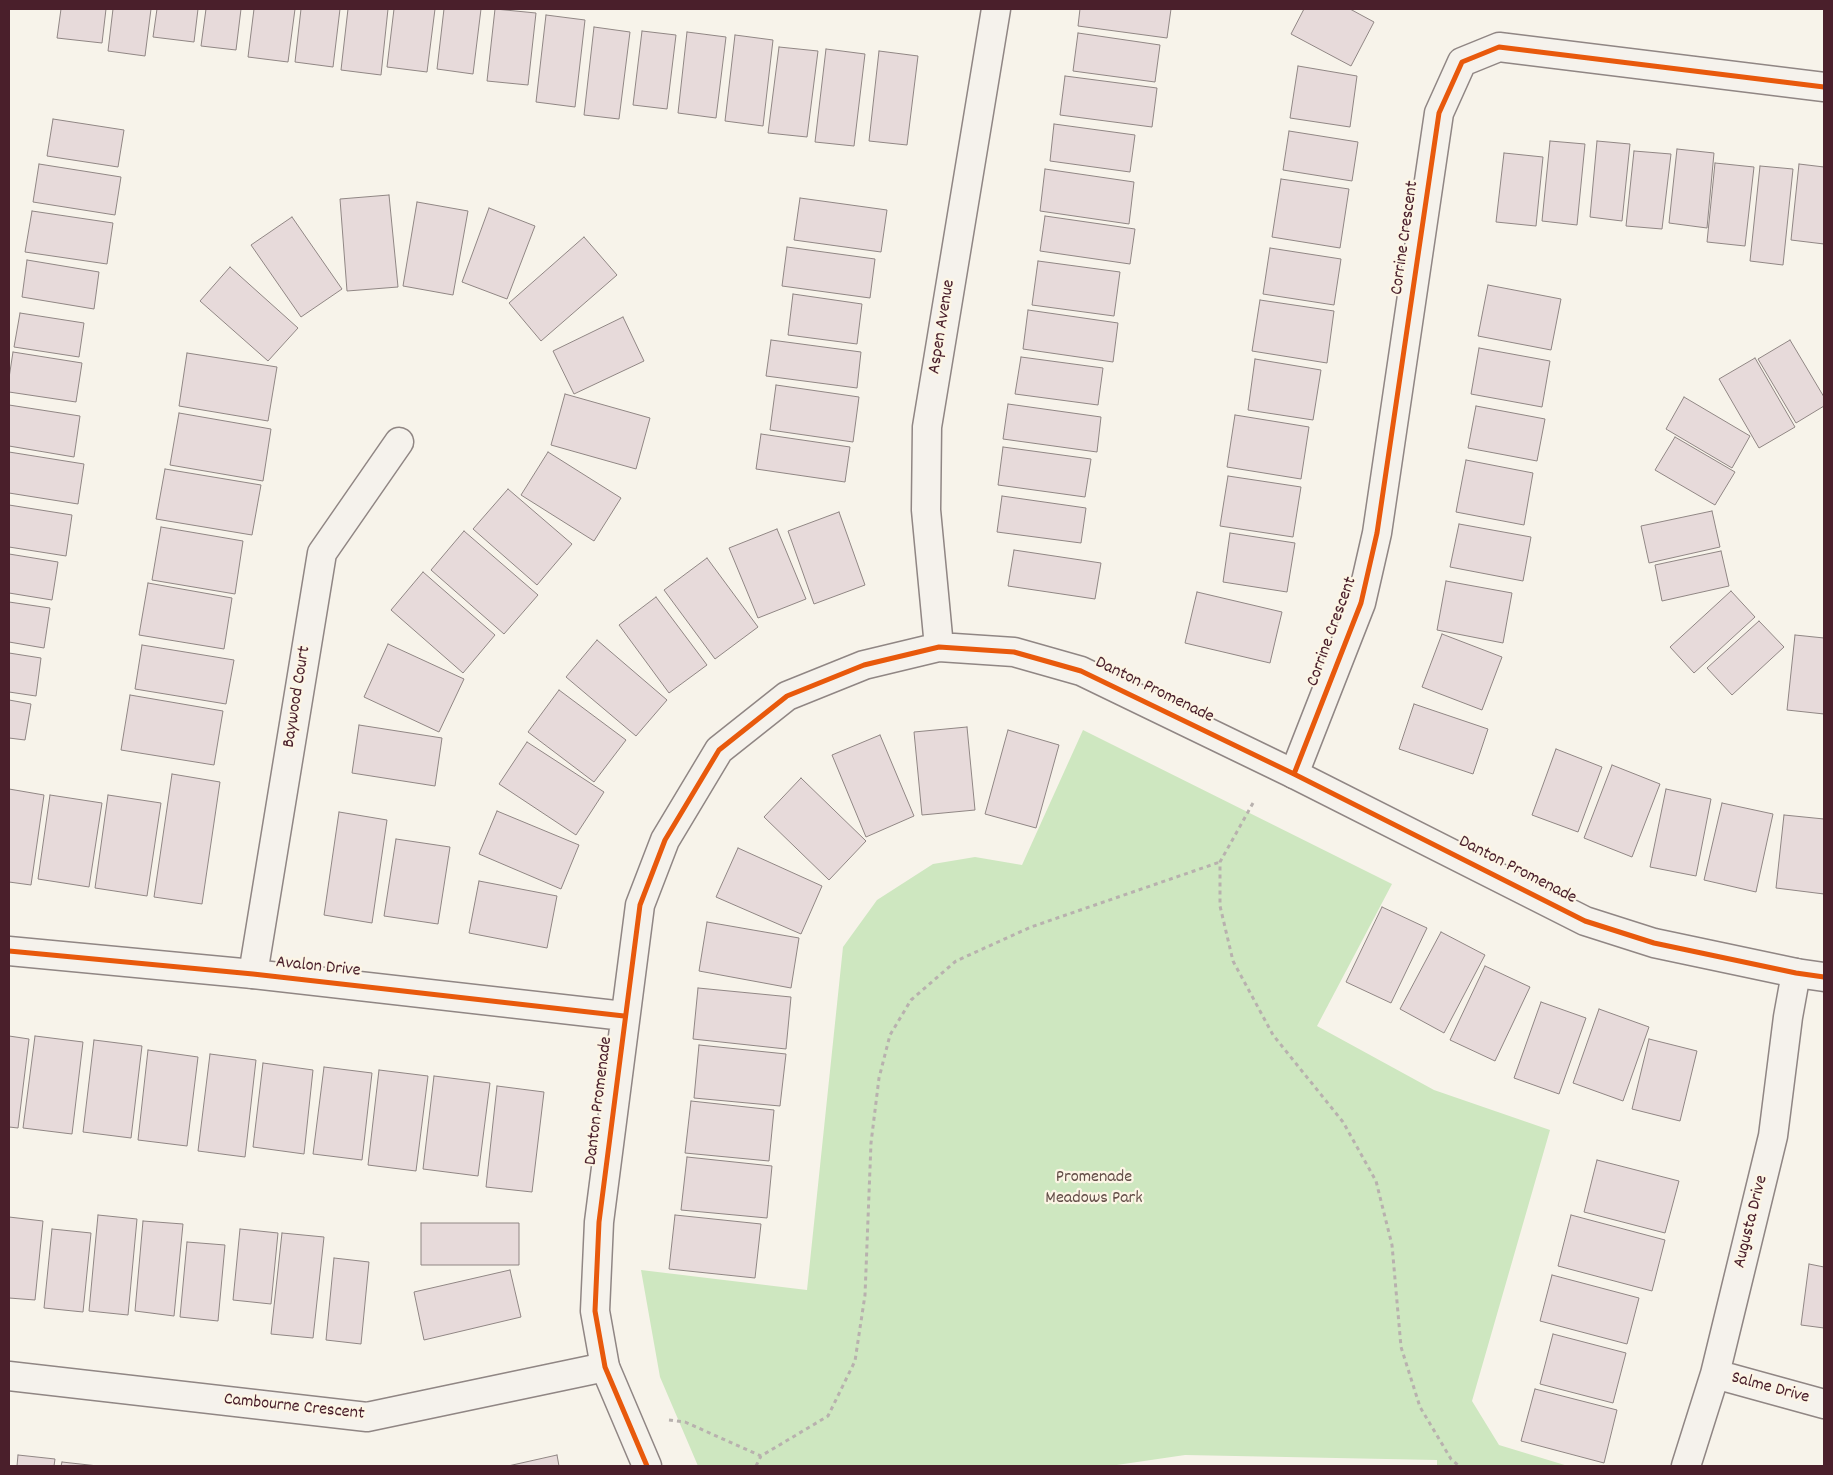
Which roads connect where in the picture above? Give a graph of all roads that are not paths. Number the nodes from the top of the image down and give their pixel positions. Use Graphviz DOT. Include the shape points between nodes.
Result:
graph roads {
  1 [pos="996,9"];
  2 [pos="1824,86"];
  3 [pos="399,442"];
  4 [pos="939,647"];
  5 [pos="1294,774"];
  6 [pos="9,952"];
  7 [pos="1796,973"];
  8 [pos="253,974"];
  9 [pos="1824,977"];
  10 [pos="624,1016"];
  11 [pos="605,1367"];
  12 [pos="1715,1374"];
  13 [pos="9,1376"];
  14 [pos="1824,1404"];
  15 [pos="647,1466"];
  16 [pos="1686,1466"];
  1 -- 4 [label="street, Aspen Avenue" via="927,427 926,510"];
  2 -- 5 [label="street, Corrine Crescent" via="1499,47 1462,62 1439,113 1377,533 1361,603"];
  3 -- 8 [label="street, Baywood Court" via="322,553"];
  4 -- 5 [label="street, Danton Promenade" via="1014,652 1081,671"];
  4 -- 10 [label="street, Danton Promenade" via="864,665 787,696 719,750 665,840 640,905"];
  5 -- 7 [label="street, Danton Promenade" via="1585,921 1654,943"];
  6 -- 8 [label="street, Avalon Drive"];
  7 -- 9 [label="street, Danton Promenade"];
  7 -- 12 [label="street, Augusta Drive" via="1773,1136"];
  8 -- 10 [label="street, Avalon Drive"];
  10 -- 11 [label="street, Danton Promenade" via="599,1222 595,1311"];
  11 -- 13 [label="street, Cambourne Crescent" via="366,1417"];
  11 -- 15 [label="street, Danton Promenade"];
  12 -- 14 [label="street, Salme Drive"];
  12 -- 16 [label="street, Augusta Drive"];
}
